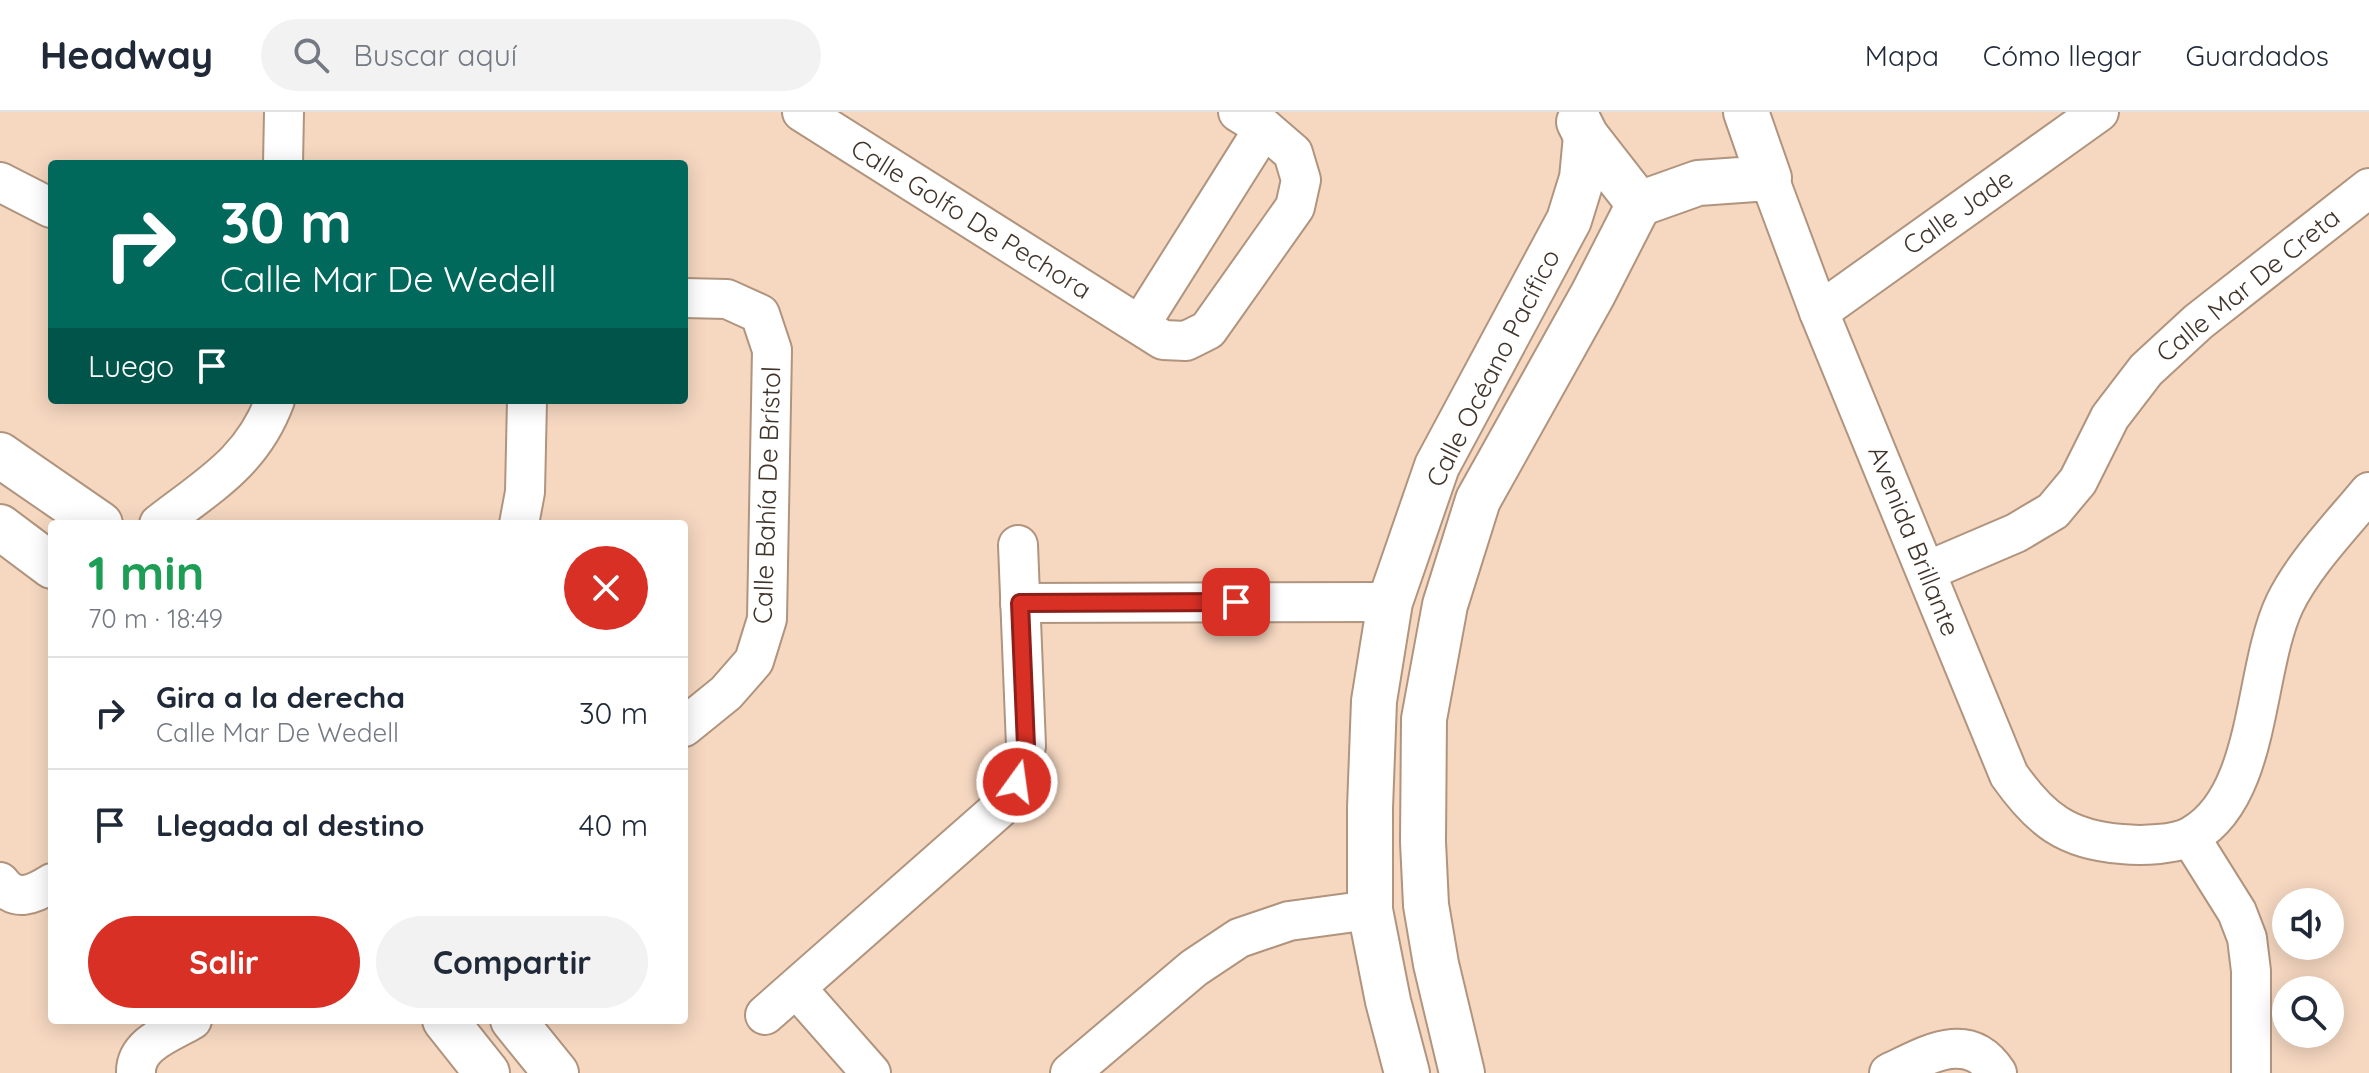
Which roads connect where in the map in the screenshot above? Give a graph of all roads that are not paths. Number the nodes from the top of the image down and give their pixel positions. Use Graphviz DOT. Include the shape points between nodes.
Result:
graph roads {
  1 [pos="284,112"];
  2 [pos="802,112"];
  3 [pos="1746,112"];
  4 [pos="2099,112"];
  5 [pos="1251,120"];
  6 [pos="1581,124"];
  7 [pos="283,160"];
  8 [pos="1769,178"];
  9 [pos="0,182"];
  10 [pos="2369,188"];
  11 [pos="1639,204"];
  12 [pos="48,206"];
  13 [pos="688,298"];
  14 [pos="1819,312"];
  15 [pos="1140,325"];
  16 [pos="273,404"];
  17 [pos="527,404"];
  18 [pos="0,455"];
  19 [pos="2369,492"];
  20 [pos="94,520"];
  21 [pos="164,520"];
  22 [pos="520,520"];
  23 [pos="0,527"];
  24 [pos="1018,545"];
  25 [pos="48,563"];
  26 [pos="1927,571"];
  27 [pos="1390,602"];
  28 [pos="1020,603"];
  29 [pos="1424,719"];
  30 [pos="688,724"];
  31 [pos="2190,837"];
  32 [pos="0,882"];
  33 [pos="48,886"];
  34 [pos="1370,910"];
  35 [pos="797,989"];
  36 [pos="765,1015"];
  37 [pos="185,1024"];
  38 [pos="448,1024"];
  39 [pos="516,1024"];
  40 [pos="136,1073"];
  41 [pos="487,1073"];
  42 [pos="556,1073"];
  43 [pos="871,1073"];
  44 [pos="1070,1073"];
  45 [pos="1407,1073"];
  46 [pos="1462,1073"];
  47 [pos="1889,1073"];
  48 [pos="1997,1073"];
  49 [pos="2251,1073"];
  1 -- 7 [label="street"];
  2 -- 15 [label="street, Calle Golfo De Pechora"];
  3 -- 8 [label="street, Avenida Brillante"];
  4 -- 14 [label="street, Calle Jade"];
  5 -- 15 [label="street, Calle Golfo De Pechora"];
  5 -- 15 [label="street, Calle Golfo De Pechora" via="1293,153 1301,180 1295,207 1208,330 1186,341 1163,340"];
  6 -- 11 [label="street"];
  6 -- 27 [label="street, Calle Océano Pacífico" via="1582,178 1569,220 1437,466"];
  8 -- 11 [label="street" via="1698,183"];
  8 -- 14 [label="street, Avenida Brillante"];
  9 -- 12 [label="street"];
  10 -- 26 [label="street, Calle Mar De Creta" via="2198,322 2146,370 2110,417 2078,481 2053,511"];
  11 -- 29 [label="street, Calle Océano Pacífico" via="1478,500 1445,605"];
  13 -- 30 [label="street, Calle Bahía De Brístol" via="727,299 760,314 772,350 767,619 754,661"];
  14 -- 26 [label="street, Avenida Brillante"];
  16 -- 21 [label="street" via="255,443 232,468"];
  17 -- 22 [label="street"];
  18 -- 20 [label="street"];
  19 -- 31 [label="street" via="2285,603 2234,787 2211,822"];
  23 -- 25 [label="street"];
  24 -- 28 [label="street"];
  26 -- 31 [label="street, Avenida Brillante" via="2009,775 2029,804 2061,829 2101,843 2143,846"];
  27 -- 28 [label="street"];
  27 -- 34 [label="street, Calle Océano Pacífico" via="1374,701"];
  28 -- 35 [label="street" via="1026,746 1017,782 1000,808"];
  29 -- 34 [label="street" via="1390,805"];
  29 -- 46 [label="street, Calle Océano Pacífico" via="1426,905"];
  31 -- 49 [label="street" via="2237,912 2247,938"];
  32 -- 33 [label="street" via="20,896"];
  34 -- 44 [label="street" via="1289,921 1239,938 1194,968"];
  34 -- 45 [label="street, Calle Océano Pacífico"];
  35 -- 36 [label="street"];
  35 -- 43 [label="street"];
  37 -- 40 [label="street" via="146,1047 135,1061"];
  38 -- 41 [label="street"];
  39 -- 42 [label="street"];
  47 -- 48 [label="street" via="1944,1048 1972,1050"];
}
